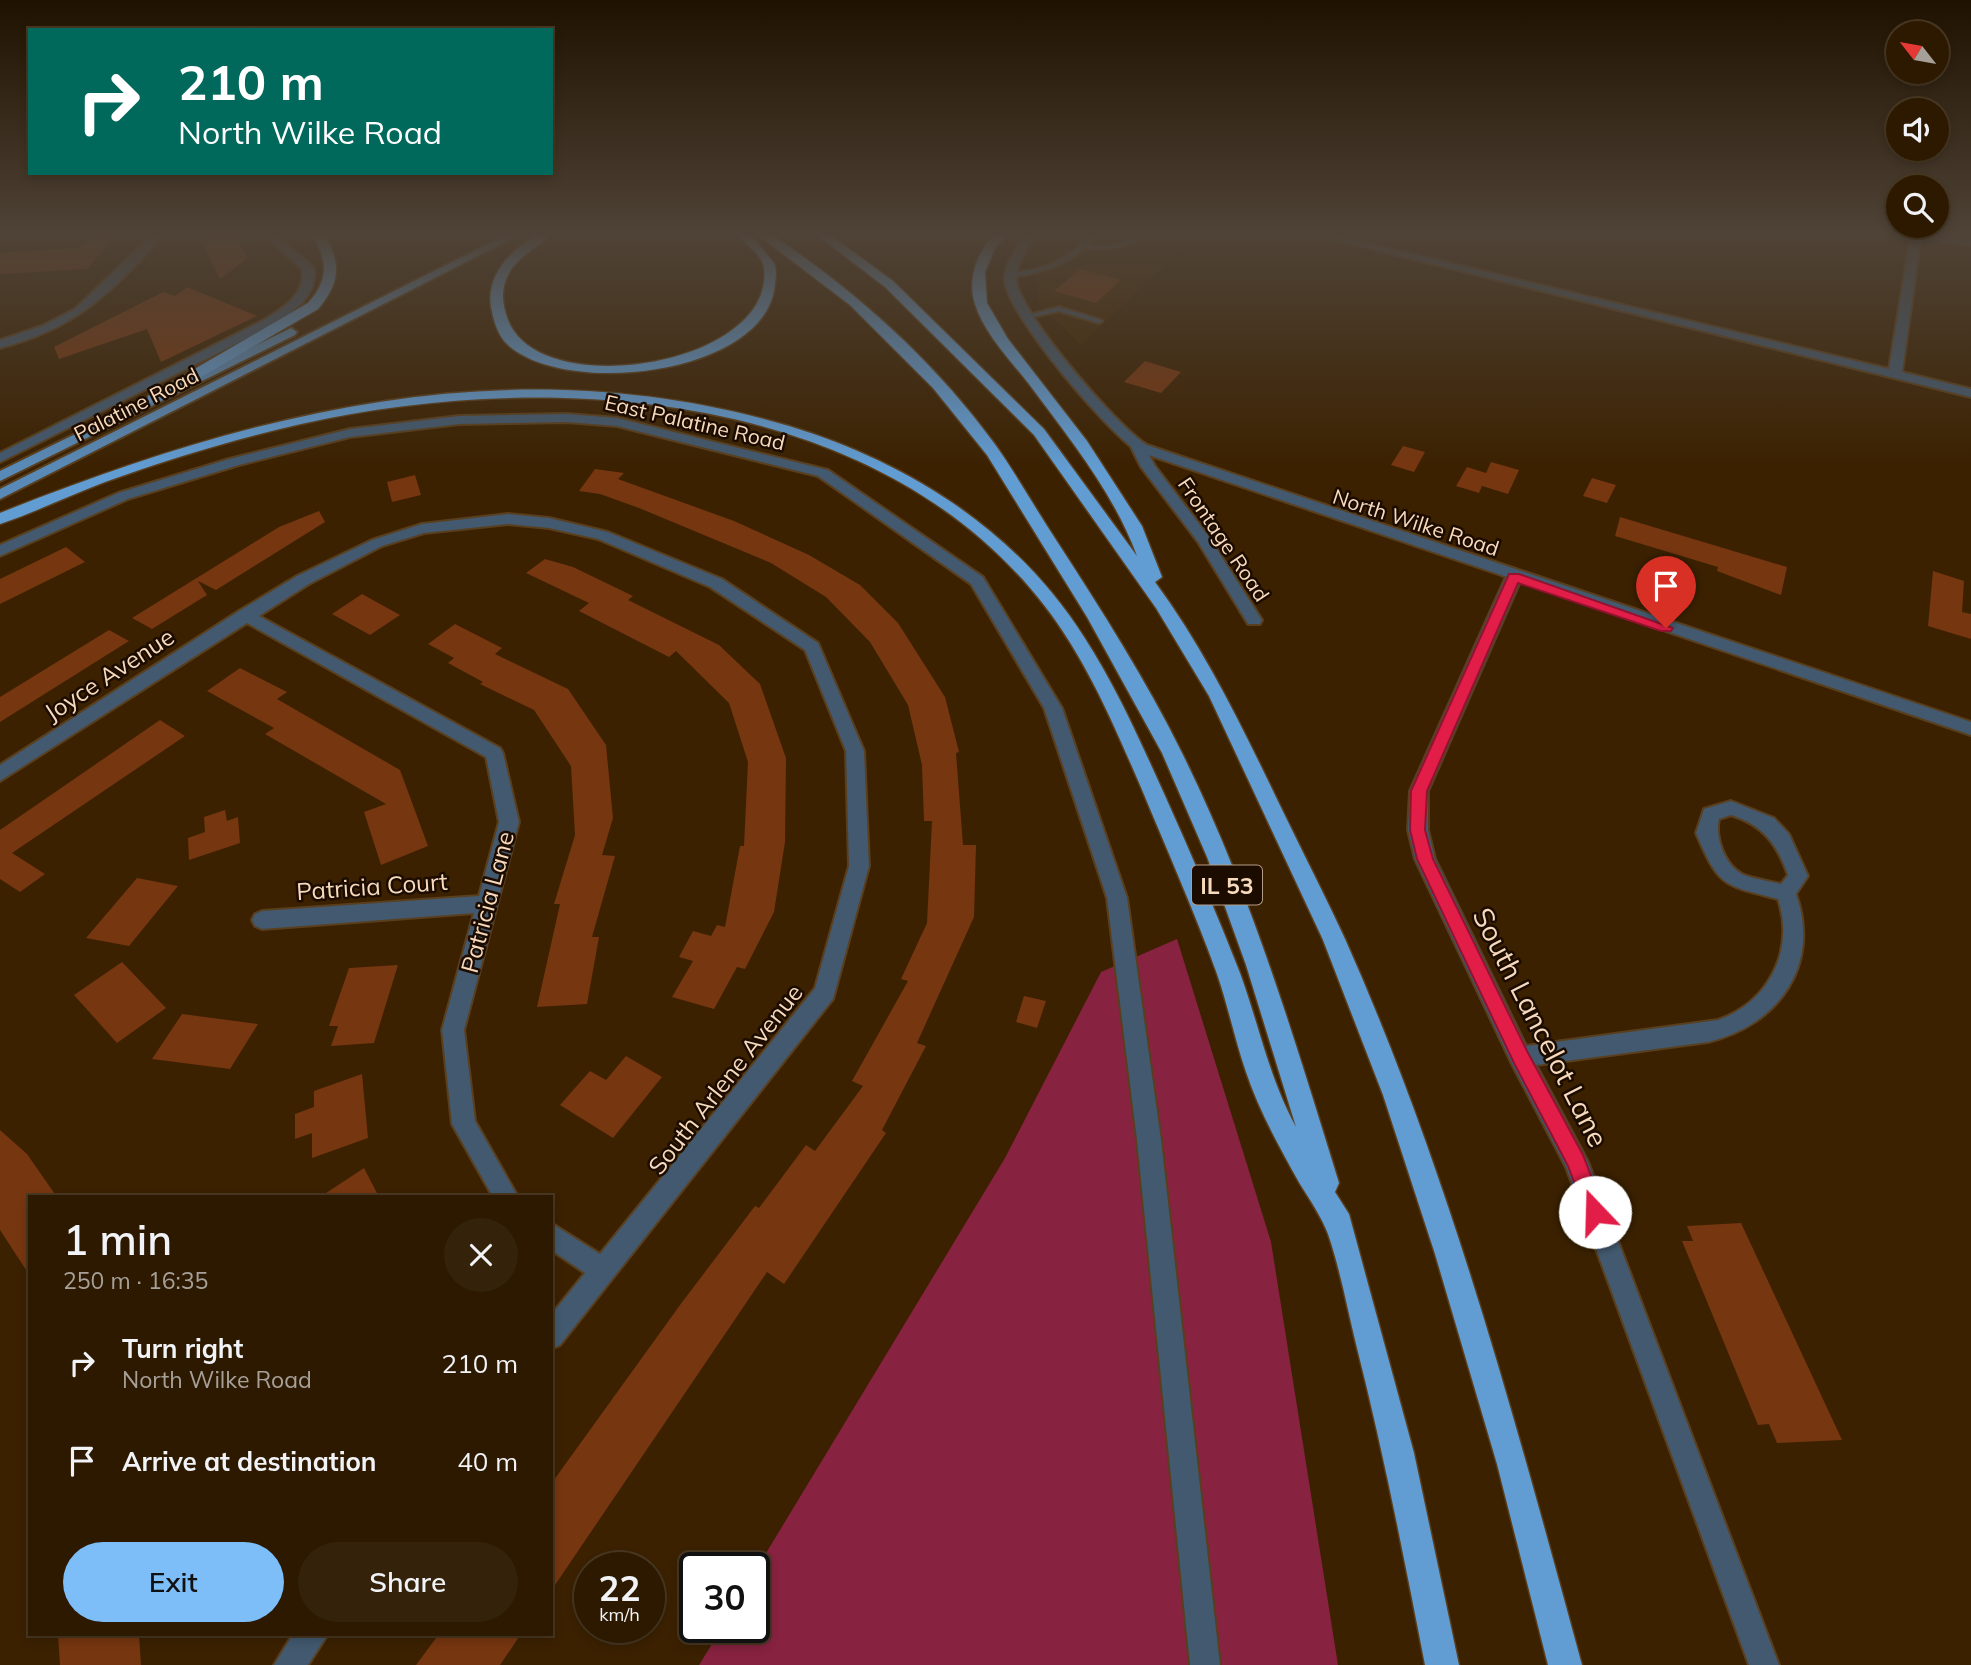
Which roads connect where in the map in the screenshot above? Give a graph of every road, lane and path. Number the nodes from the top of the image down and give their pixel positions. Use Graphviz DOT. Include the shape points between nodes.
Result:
graph roads {
  1 [pos="74,313"];
  2 [pos="282,313"];
  3 [pos="305,313"];
  4 [pos="328,313"];
  5 [pos="360,313"];
  6 [pos="500,313"];
  7 [pos="761,313"];
  8 [pos="863,313"];
  9 [pos="918,313"];
  10 [pos="987,313"];
  11 [pos="1026,313"];
  12 [pos="1043,313"];
  13 [pos="1071,313"];
  14 [pos="1641,313"];
  15 [pos="1904,313"];
  16 [pos="1028,316"];
  17 [pos="1099,321"];
  18 [pos="0,344"];
  19 [pos="1895,374"];
  20 [pos="1971,393"];
  21 [pos="153,399"];
  22 [pos="1137,445"];
  23 [pos="0,458"];
  24 [pos="0,477"];
  25 [pos="0,495"];
  26 [pos="0,519"];
  27 [pos="0,551"];
  28 [pos="1514,577"];
  29 [pos="1163,605"];
  30 [pos="245,615"];
  31 [pos="1254,620"];
  32 [pos="1971,729"];
  33 [pos="0,774"];
  34 [pos="1786,893"];
  35 [pos="485,904"];
  36 [pos="262,920"];
  37 [pos="1520,1057"];
  38 [pos="505,1195"];
  39 [pos="1339,1226"];
  40 [pos="553,1236"];
  41 [pos="603,1271"];
  42 [pos="553,1334"];
  43 [pos="311,1636"];
  44 [pos="289,1665"];
  45 [pos="1205,1665"];
  46 [pos="1442,1665"];
  47 [pos="1565,1665"];
  48 [pos="1764,1665"];
  1 -- 18 [label="street"];
  2 -- 23 [label="street"];
  3 -- 21 [label="highway"];
  4 -- 21 [label="main road, Palatine Road"];
  5 -- 25 [label="main road, Palatine Road"];
  6 -- 7 [label="highway" via="511,341 542,360 630,368 702,353 725,343"];
  8 -- 39 [label="highway, IL 53" via="927,375 985,443 1098,619 1172,753 1221,870 1285,1049"];
  9 -- 29 [label="highway, IL 53" via="1038,432"];
  10 -- 29 [label="highway" via="1135,526"];
  11 -- 16 [label="street, North Wilke Road"];
  12 -- 16 [label="lane"];
  13 -- 17 [label="lane"];
  14 -- 19 [label="street"];
  15 -- 19 [label="street"];
  16 -- 22 [label="street, North Wilke Road" via="1053,355"];
  19 -- 20 [label="street"];
  21 -- 24 [label="main road, Palatine Road"];
  22 -- 28 [label="street, North Wilke Road" via="1197,472"];
  22 -- 31 [label="street, Frontage Road"];
  26 -- 39 [label="highway" via="134,465 262,428 418,400 513,393 613,394 711,408 788,428 856,453 909,480 971,520 1023,571 1051,602 1086,655 1145,772 1191,879 1266,1091"];
  27 -- 45 [label="street, East Palatine Road" via="123,496 350,433 509,418 617,422 823,473 976,581 1053,708 1117,898 1149,1140"];
  28 -- 32 [label="street, North Wilke Road"];
  28 -- 37 [label="street, South Lancelot Lane" via="1419,791 1418,830 1425,859"];
  29 -- 47 [label="highway, IL 53" via="1218,696 1280,824 1334,940 1395,1096 1449,1254 1508,1451"];
  30 -- 33 [label="street, Joyce Avenue"];
  30 -- 35 [label="street, Patricia Lane" via="494,753 509,822"];
  30 -- 41 [label="street, South Arlene Avenue" via="331,564 377,543 422,529 508,519 604,534 716,583 813,646 855,751 859,866 825,992"];
  34 -- 34 [label="street" via="1798,876 1771,824 1731,808 1711,814 1706,833 1718,861 1735,880"];
  34 -- 37 [label="street" via="1796,938 1788,969 1770,999 1735,1024 1698,1034"];
  35 -- 36 [label="street, Patricia Court"];
  35 -- 38 [label="street, Patricia Lane" via="453,1030 464,1124"];
  37 -- 48 [label="street, South Lancelot Lane" via="1576,1162"];
  39 -- 46 [label="highway, IL 53" via="1399,1453"];
  40 -- 41 [label="street"];
  41 -- 42 [label="street"];
  43 -- 44 [label="street"];
}
